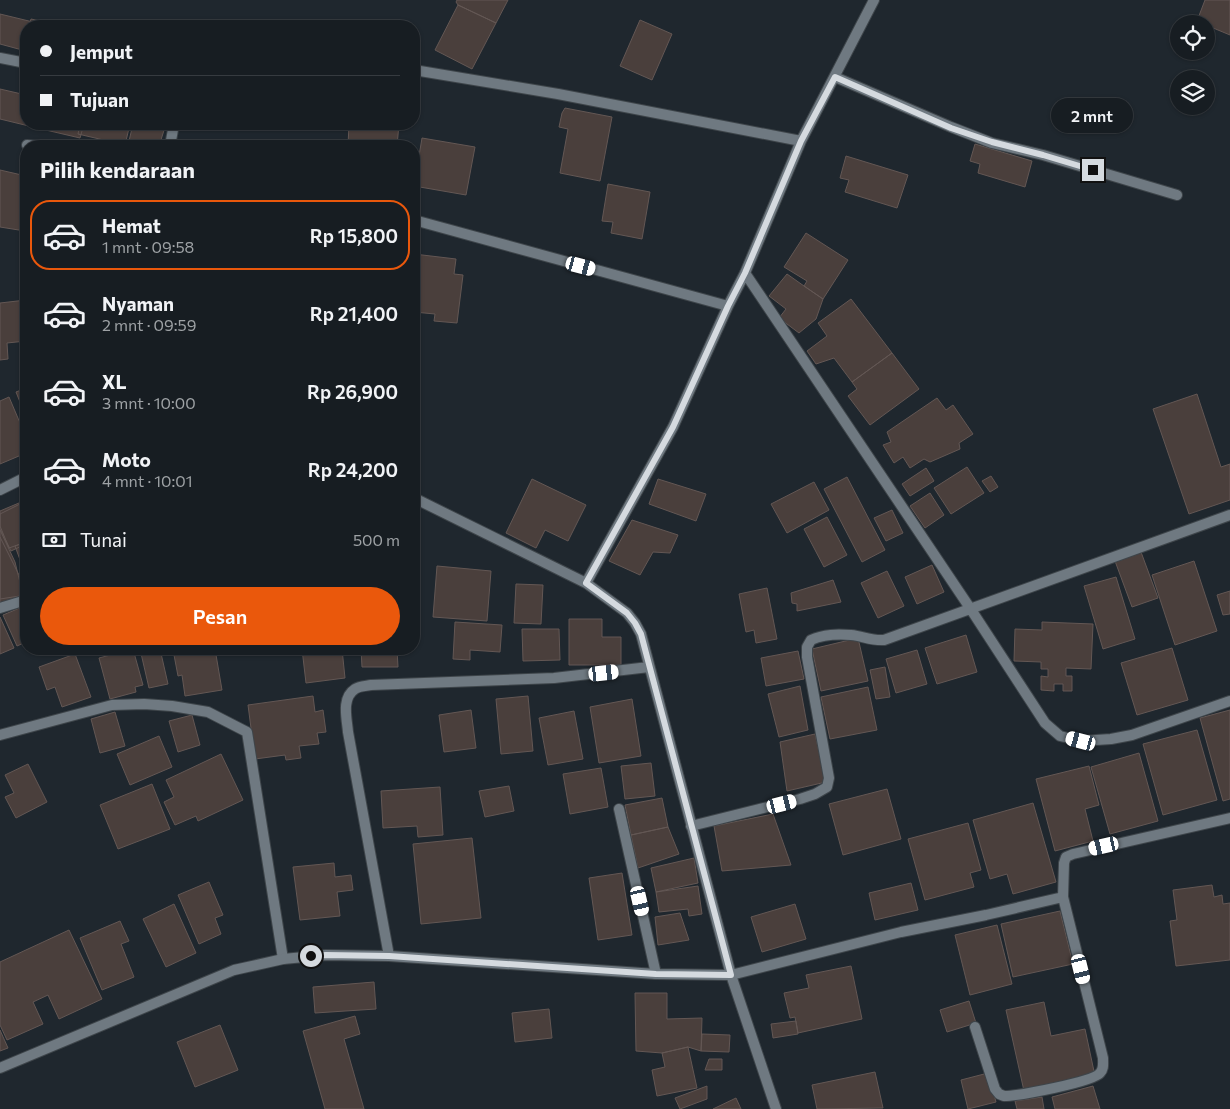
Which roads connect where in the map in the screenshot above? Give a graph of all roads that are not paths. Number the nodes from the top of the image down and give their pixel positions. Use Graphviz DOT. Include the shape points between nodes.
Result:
graph roads {
  1 [pos="874,0"];
  2 [pos="0,58"];
  3 [pos="20,62"];
  4 [pos="420,71"];
  5 [pos="835,77"];
  6 [pos="801,141"];
  7 [pos="1177,195"];
  8 [pos="420,222"];
  9 [pos="745,273"];
  10 [pos="728,306"];
  11 [pos="20,480"];
  12 [pos="0,490"];
  13 [pos="420,501"];
  14 [pos="1230,514"];
  15 [pos="586,583"];
  16 [pos="20,602"];
  17 [pos="0,608"];
  18 [pos="970,608"];
  19 [pos="649,667"];
  20 [pos="1230,701"];
  21 [pos="0,735"];
  22 [pos="619,809"];
  23 [pos="1230,818"];
  24 [pos="691,826"];
  25 [pos="1063,897"];
  26 [pos="389,956"];
  27 [pos="283,959"];
  28 [pos="656,974"];
  29 [pos="731,975"];
  30 [pos="974,1027"];
  31 [pos="0,1068"];
  32 [pos="776,1109"];
  1 -- 5 [label="street"];
  2 -- 3 [label="street"];
  4 -- 6 [label="street"];
  5 -- 6 [label="street"];
  5 -- 7 [label="street" via="951,128"];
  6 -- 9 [label="street"];
  8 -- 10 [label="street"];
  9 -- 10 [label="street"];
  9 -- 18 [label="street"];
  10 -- 15 [label="street" via="673,427"];
  11 -- 12 [label="street"];
  13 -- 15 [label="street"];
  14 -- 18 [label="street"];
  15 -- 19 [label="street" via="627,613 635,623"];
  16 -- 17 [label="street"];
  18 -- 20 [label="street" via="1044,723 1060,736 1081,741 1132,735"];
  18 -- 24 [label="street" via="884,640 826,635 811,640 807,656 829,778 827,787 800,799"];
  19 -- 24 [label="street"];
  19 -- 26 [label="street" via="554,678 371,685 355,689 350,694 346,711 348,732"];
  21 -- 27 [label="street" via="112,705 144,704 208,712 247,732"];
  22 -- 28 [label="street"];
  23 -- 25 [label="street" via="1066,857"];
  24 -- 29 [label="street"];
  25 -- 29 [label="street" via="901,932"];
  25 -- 30 [label="street" via="1103,1058 1102,1072 1094,1078 1066,1086 1004,1096 995,1089"];
  26 -- 27 [label="street" via="326,955"];
  26 -- 28 [label="street"];
  27 -- 31 [label="street" via="234,970"];
  28 -- 29 [label="street"];
  29 -- 32 [label="street"];
}
